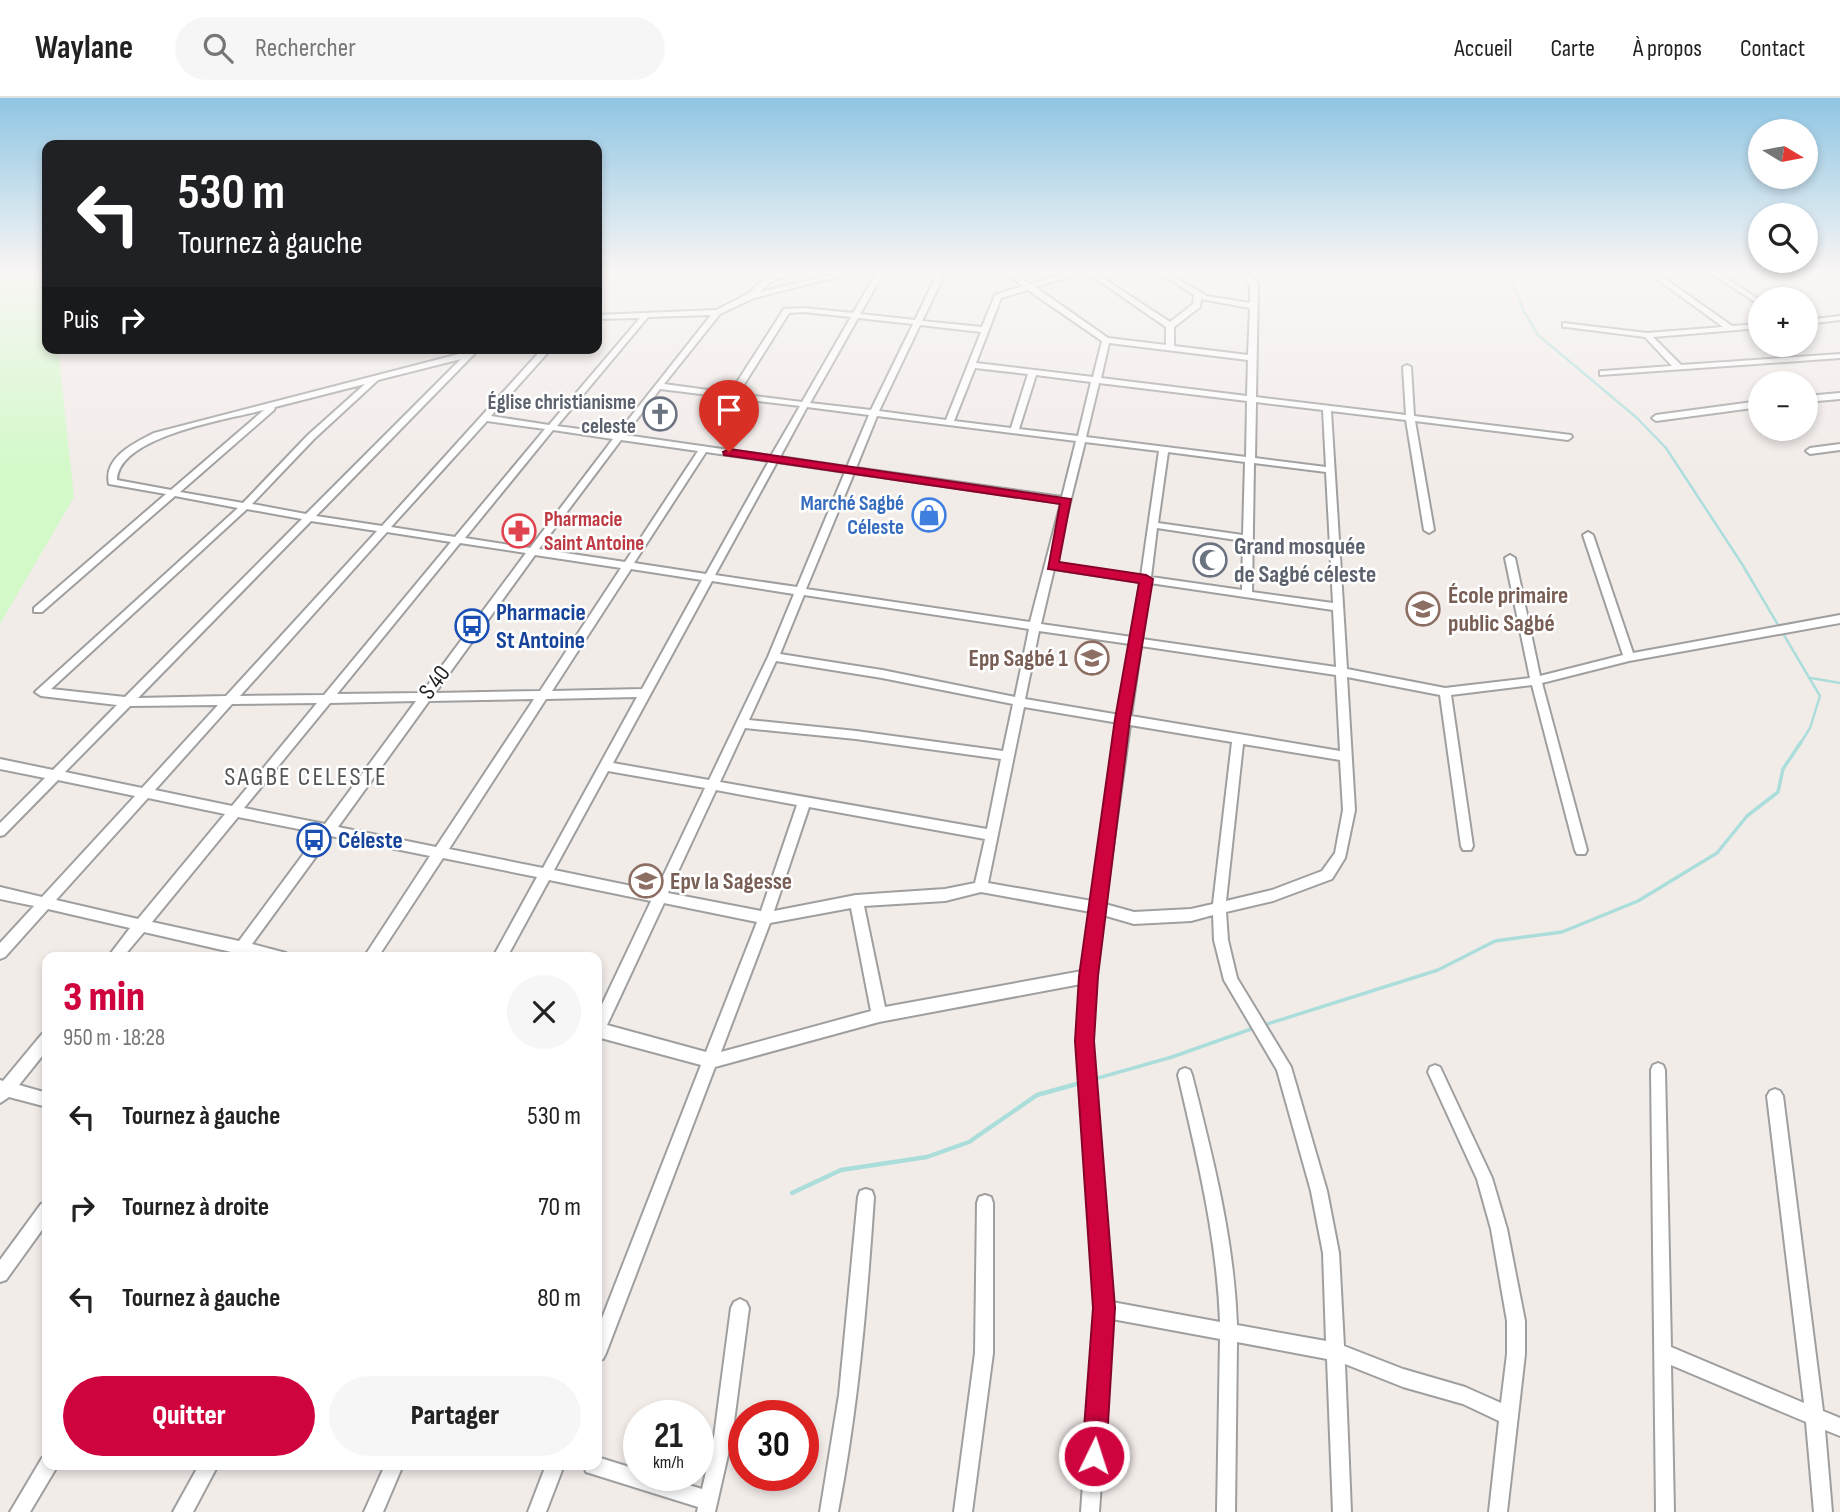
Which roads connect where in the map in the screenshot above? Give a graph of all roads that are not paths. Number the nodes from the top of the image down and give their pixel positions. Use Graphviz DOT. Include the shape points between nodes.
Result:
graph roads {
  1 [pos="627,337"];
  2 [pos="696,337"];
  3 [pos="771,337"];
  4 [pos="843,337"];
  5 [pos="911,337"];
  6 [pos="983,337"];
  7 [pos="1102,337"];
  8 [pos="1170,337"];
  9 [pos="1252,337"];
  10 [pos="1649,337"];
  11 [pos="1106,340"];
  12 [pos="1170,348"];
  13 [pos="462,354"];
  14 [pos="470,354"];
  15 [pos="543,354"];
  16 [pos="1840,356"];
  17 [pos="1252,358"];
  18 [pos="972,365"];
  19 [pos="1407,367"];
  20 [pos="1679,368"];
  21 [pos="1033,372"];
  22 [pos="1603,373"];
  23 [pos="375,379"];
  24 [pos="1094,379"];
  25 [pos="657,386"];
  26 [pos="733,395"];
  27 [pos="1840,396"];
  28 [pos="1251,398"];
  29 [pos="1818,398"];
  30 [pos="804,404"];
  31 [pos="274,406"];
  32 [pos="1748,406"];
  33 [pos="1326,408"];
  34 [pos="874,414"];
  35 [pos="485,418"];
  36 [pos="1410,418"];
  37 [pos="1656,418"];
  38 [pos="949,423"];
  39 [pos="551,427"];
  40 [pos="1014,431"];
  41 [pos="618,437"];
  42 [pos="1568,437"];
  43 [pos="1080,439"];
  44 [pos="1840,447"];
  45 [pos="705,449"];
  46 [pos="1164,449"];
  47 [pos="1810,451"];
  48 [pos="777,459"];
  49 [pos="1249,460"];
  50 [pos="851,469"];
  51 [pos="1330,470"];
  52 [pos="173,495"];
  53 [pos="1067,501"];
  54 [pos="243,508"];
  55 [pos="311,518"];
  56 [pos="1154,525"];
  57 [pos="384,527"];
  58 [pos="1429,530"];
  59 [pos="1588,535"];
  60 [pos="457,539"];
  61 [pos="1248,539"];
  62 [pos="535,551"];
  63 [pos="1510,558"];
  64 [pos="629,564"];
  65 [pos="1052,566"];
  66 [pos="707,576"];
  67 [pos="1146,579"];
  68 [pos="798,591"];
  69 [pos="1247,594"];
  70 [pos="1336,607"];
  71 [pos="38,610"];
  72 [pos="1840,619"];
  73 [pos="1035,625"];
  74 [pos="1135,643"];
  75 [pos="773,657"];
  76 [pos="1629,657"];
  77 [pos="1340,671"];
  78 [pos="1536,681"];
  79 [pos="1445,692"];
  80 [pos="645,693"];
  81 [pos="541,695"];
  82 [pos="424,696"];
  83 [pos="328,699"];
  84 [pos="129,702"];
  85 [pos="227,702"];
  86 [pos="1021,702"];
  87 [pos="1123,719"];
  88 [pos="742,723"];
  89 [pos="1238,738"];
  90 [pos="1009,756"];
  91 [pos="1347,757"];
  92 [pos="0,764"];
  93 [pos="605,766"];
  94 [pos="55,775"];
  95 [pos="713,785"];
  96 [pos="144,794"];
  97 [pos="804,803"];
  98 [pos="235,811"];
  99 [pos="327,830"];
  100 [pos="0,831"];
  101 [pos="992,835"];
  102 [pos="1467,846"];
  103 [pos="1581,850"];
  104 [pos="439,851"];
  105 [pos="547,876"];
  106 [pos="981,887"];
  107 [pos="0,893"];
  108 [pos="658,897"];
  109 [pos="856,901"];
  110 [pos="45,903"];
  111 [pos="1219,907"];
  112 [pos="1098,908"];
  113 [pos="765,918"];
  114 [pos="140,926"];
  115 [pos="119,952"];
  116 [pos="234,952"];
  117 [pos="239,952"];
  118 [pos="374,952"];
  119 [pos="503,952"];
  120 [pos="0,953"];
  121 [pos="1088,976"];
  122 [pos="879,1015"];
  123 [pos="602,1018"];
  124 [pos="602,1030"];
  125 [pos="42,1045"];
  126 [pos="712,1061"];
  127 [pos="1658,1070"];
  128 [pos="1435,1072"];
  129 [pos="1185,1075"];
  130 [pos="2,1091"];
  131 [pos="1775,1096"];
  132 [pos="42,1099"];
  133 [pos="866,1197"];
  134 [pos="985,1203"];
  135 [pos="42,1217"];
  136 [pos="0,1274"];
  137 [pos="740,1308"];
  138 [pos="1104,1308"];
  139 [pos="1230,1333"];
  140 [pos="602,1340"];
  141 [pos="1336,1352"];
  142 [pos="1662,1352"];
  143 [pos="1509,1416"];
  144 [pos="1815,1417"];
  145 [pos="1840,1427"];
  146 [pos="602,1468"];
  147 [pos="46,1470"];
  148 [pos="206,1470"];
  149 [pos="392,1470"];
  150 [pos="553,1470"];
  151 [pos="708,1507"];
  152 [pos="19,1512"];
  153 [pos="182,1512"];
  154 [pos="373,1512"];
  155 [pos="537,1512"];
  156 [pos="829,1512"];
  157 [pos="962,1512"];
  158 [pos="1090,1512"];
  159 [pos="1226,1512"];
  160 [pos="1342,1512"];
  161 [pos="1498,1512"];
  162 [pos="1665,1512"];
  163 [pos="1823,1512"];
  1 -- 39 [label="street"];
  2 -- 25 [label="street, S 40"];
  3 -- 26 [label="street"];
  4 -- 30 [label="street"];
  5 -- 34 [label="street"];
  6 -- 18 [label="street"];
  7 -- 11 [label="street"];
  8 -- 12 [label="street"];
  9 -- 17 [label="street"];
  10 -- 20 [label="street"];
  11 -- 12 [label="street"];
  11 -- 24 [label="street"];
  12 -- 17 [label="street"];
  13 -- 23 [label="street"];
  14 -- 55 [label="street"];
  15 -- 35 [label="street"];
  16 -- 20 [label="street"];
  17 -- 28 [label="street"];
  18 -- 21 [label="street"];
  18 -- 38 [label="street"];
  19 -- 36 [label="street"];
  20 -- 22 [label="street"];
  21 -- 24 [label="street"];
  21 -- 40 [label="street"];
  23 -- 31 [label="street"];
  23 -- 54 [label="street"];
  24 -- 28 [label="street"];
  24 -- 43 [label="street"];
  25 -- 26 [label="street"];
  25 -- 41 [label="street, S 40"];
  26 -- 30 [label="street"];
  27 -- 29 [label="street"];
  28 -- 33 [label="street"];
  28 -- 49 [label="street"];
  30 -- 34 [label="street"];
  30 -- 48 [label="street"];
  31 -- 52 [label="street"];
  31 -- 52 [label="street" via="158,435 117,461 112,471 112,482"];
  32 -- 37 [label="street"];
  33 -- 36 [label="street"];
  33 -- 51 [label="street"];
  34 -- 38 [label="street"];
  34 -- 50 [label="street"];
  35 -- 39 [label="street"];
  35 -- 57 [label="street"];
  36 -- 42 [label="street"];
  36 -- 58 [label="street"];
  38 -- 40 [label="street"];
  39 -- 41 [label="street"];
  39 -- 60 [label="street"];
  40 -- 43 [label="street"];
  41 -- 45 [label="street"];
  41 -- 62 [label="street, S 40"];
  43 -- 46 [label="street"];
  43 -- 53 [label="street"];
  44 -- 47 [label="street"];
  45 -- 48 [label="street"];
  45 -- 64 [label="street"];
  46 -- 49 [label="street"];
  46 -- 56 [label="street"];
  48 -- 50 [label="street"];
  48 -- 66 [label="street"];
  49 -- 51 [label="street"];
  49 -- 61 [label="street"];
  50 -- 53 [label="street"];
  50 -- 68 [label="street"];
  51 -- 70 [label="street"];
  52 -- 54 [label="street"];
  52 -- 71 [label="street"];
  53 -- 65 [label="street"];
  54 -- 55 [label="street"];
  54 -- 84 [label="street" via="41,692"];
  55 -- 57 [label="street"];
  55 -- 84 [label="street"];
  56 -- 61 [label="street"];
  56 -- 67 [label="street"];
  57 -- 60 [label="street"];
  57 -- 85 [label="street"];
  59 -- 76 [label="street"];
  60 -- 62 [label="street"];
  60 -- 83 [label="street"];
  61 -- 69 [label="street"];
  62 -- 64 [label="street"];
  62 -- 82 [label="street, S 40"];
  63 -- 78 [label="street"];
  64 -- 66 [label="street"];
  64 -- 81 [label="street"];
  65 -- 67 [label="street"];
  65 -- 73 [label="street"];
  66 -- 68 [label="street"];
  66 -- 80 [label="street"];
  67 -- 69 [label="street"];
  67 -- 74 [label="street"];
  68 -- 73 [label="street"];
  68 -- 75 [label="street"];
  69 -- 70 [label="street"];
  70 -- 77 [label="street"];
  72 -- 76 [label="street"];
  73 -- 74 [label="street"];
  73 -- 86 [label="street"];
  74 -- 77 [label="street"];
  74 -- 87 [label="street"];
  75 -- 86 [label="street"];
  75 -- 88 [label="street"];
  76 -- 78 [label="street"];
  77 -- 79 [label="street"];
  77 -- 91 [label="street"];
  78 -- 79 [label="street"];
  78 -- 103 [label="street"];
  79 -- 102 [label="street"];
  80 -- 81 [label="street"];
  80 -- 93 [label="street"];
  81 -- 82 [label="street"];
  81 -- 104 [label="street"];
  82 -- 83 [label="street"];
  82 -- 99 [label="street, S 40"];
  83 -- 85 [label="street"];
  83 -- 98 [label="street"];
  84 -- 85 [label="street"];
  84 -- 94 [label="street"];
  85 -- 96 [label="street"];
  86 -- 87 [label="street"];
  86 -- 90 [label="street"];
  87 -- 89 [label="street"];
  87 -- 112 [label="street"];
  88 -- 90 [label="street"];
  88 -- 95 [label="street"];
  89 -- 91 [label="street"];
  89 -- 111 [label="street"];
  90 -- 101 [label="street"];
  91 -- 111 [label="street" via="1349,810 1336,866 1297,888"];
  92 -- 94 [label="street"];
  93 -- 95 [label="street"];
  93 -- 105 [label="street"];
  94 -- 96 [label="street"];
  94 -- 100 [label="street"];
  95 -- 97 [label="street"];
  95 -- 108 [label="street"];
  96 -- 98 [label="street"];
  96 -- 110 [label="street"];
  97 -- 101 [label="street"];
  97 -- 113 [label="street"];
  98 -- 99 [label="street"];
  98 -- 114 [label="street"];
  99 -- 104 [label="street"];
  99 -- 117 [label="street, S 40"];
  101 -- 106 [label="street"];
  104 -- 105 [label="street"];
  104 -- 118 [label="street"];
  105 -- 108 [label="street"];
  105 -- 119 [label="street"];
  106 -- 109 [label="street" via="945,895"];
  106 -- 112 [label="street"];
  107 -- 110 [label="street"];
  108 -- 113 [label="street"];
  108 -- 123 [label="street"];
  109 -- 113 [label="street"];
  109 -- 122 [label="street"];
  110 -- 114 [label="street"];
  110 -- 120 [label="street"];
  111 -- 112 [label="street" via="1146,919"];
  111 -- 141 [label="street" via="1231,980 1284,1067 1319,1191 1331,1253"];
  112 -- 121 [label="street"];
  113 -- 126 [label="street"];
  114 -- 115 [label="street"];
  114 -- 116 [label="street"];
  121 -- 122 [label="street"];
  121 -- 138 [label="street" via="1084,1041"];
  122 -- 126 [label="street"];
  124 -- 126 [label="street"];
  125 -- 130 [label="street"];
  126 -- 140 [label="street"];
  127 -- 142 [label="street"];
  128 -- 143 [label="street" via="1484,1178 1510,1280 1516,1354"];
  129 -- 139 [label="street" via="1212,1186"];
  130 -- 132 [label="street"];
  131 -- 144 [label="street"];
  133 -- 156 [label="street" via="856,1324"];
  134 -- 157 [label="street" via="984,1353"];
  135 -- 136 [label="street"];
  137 -- 151 [label="street"];
  138 -- 139 [label="street"];
  138 -- 158 [label="street"];
  139 -- 141 [label="street"];
  139 -- 159 [label="street"];
  141 -- 143 [label="street"];
  141 -- 160 [label="street"];
  142 -- 144 [label="street"];
  142 -- 162 [label="street"];
  143 -- 161 [label="street"];
  144 -- 145 [label="street"];
  144 -- 163 [label="street"];
  146 -- 151 [label="street"];
  147 -- 152 [label="street"];
  148 -- 153 [label="street"];
  149 -- 154 [label="street"];
  150 -- 155 [label="street"];
}
